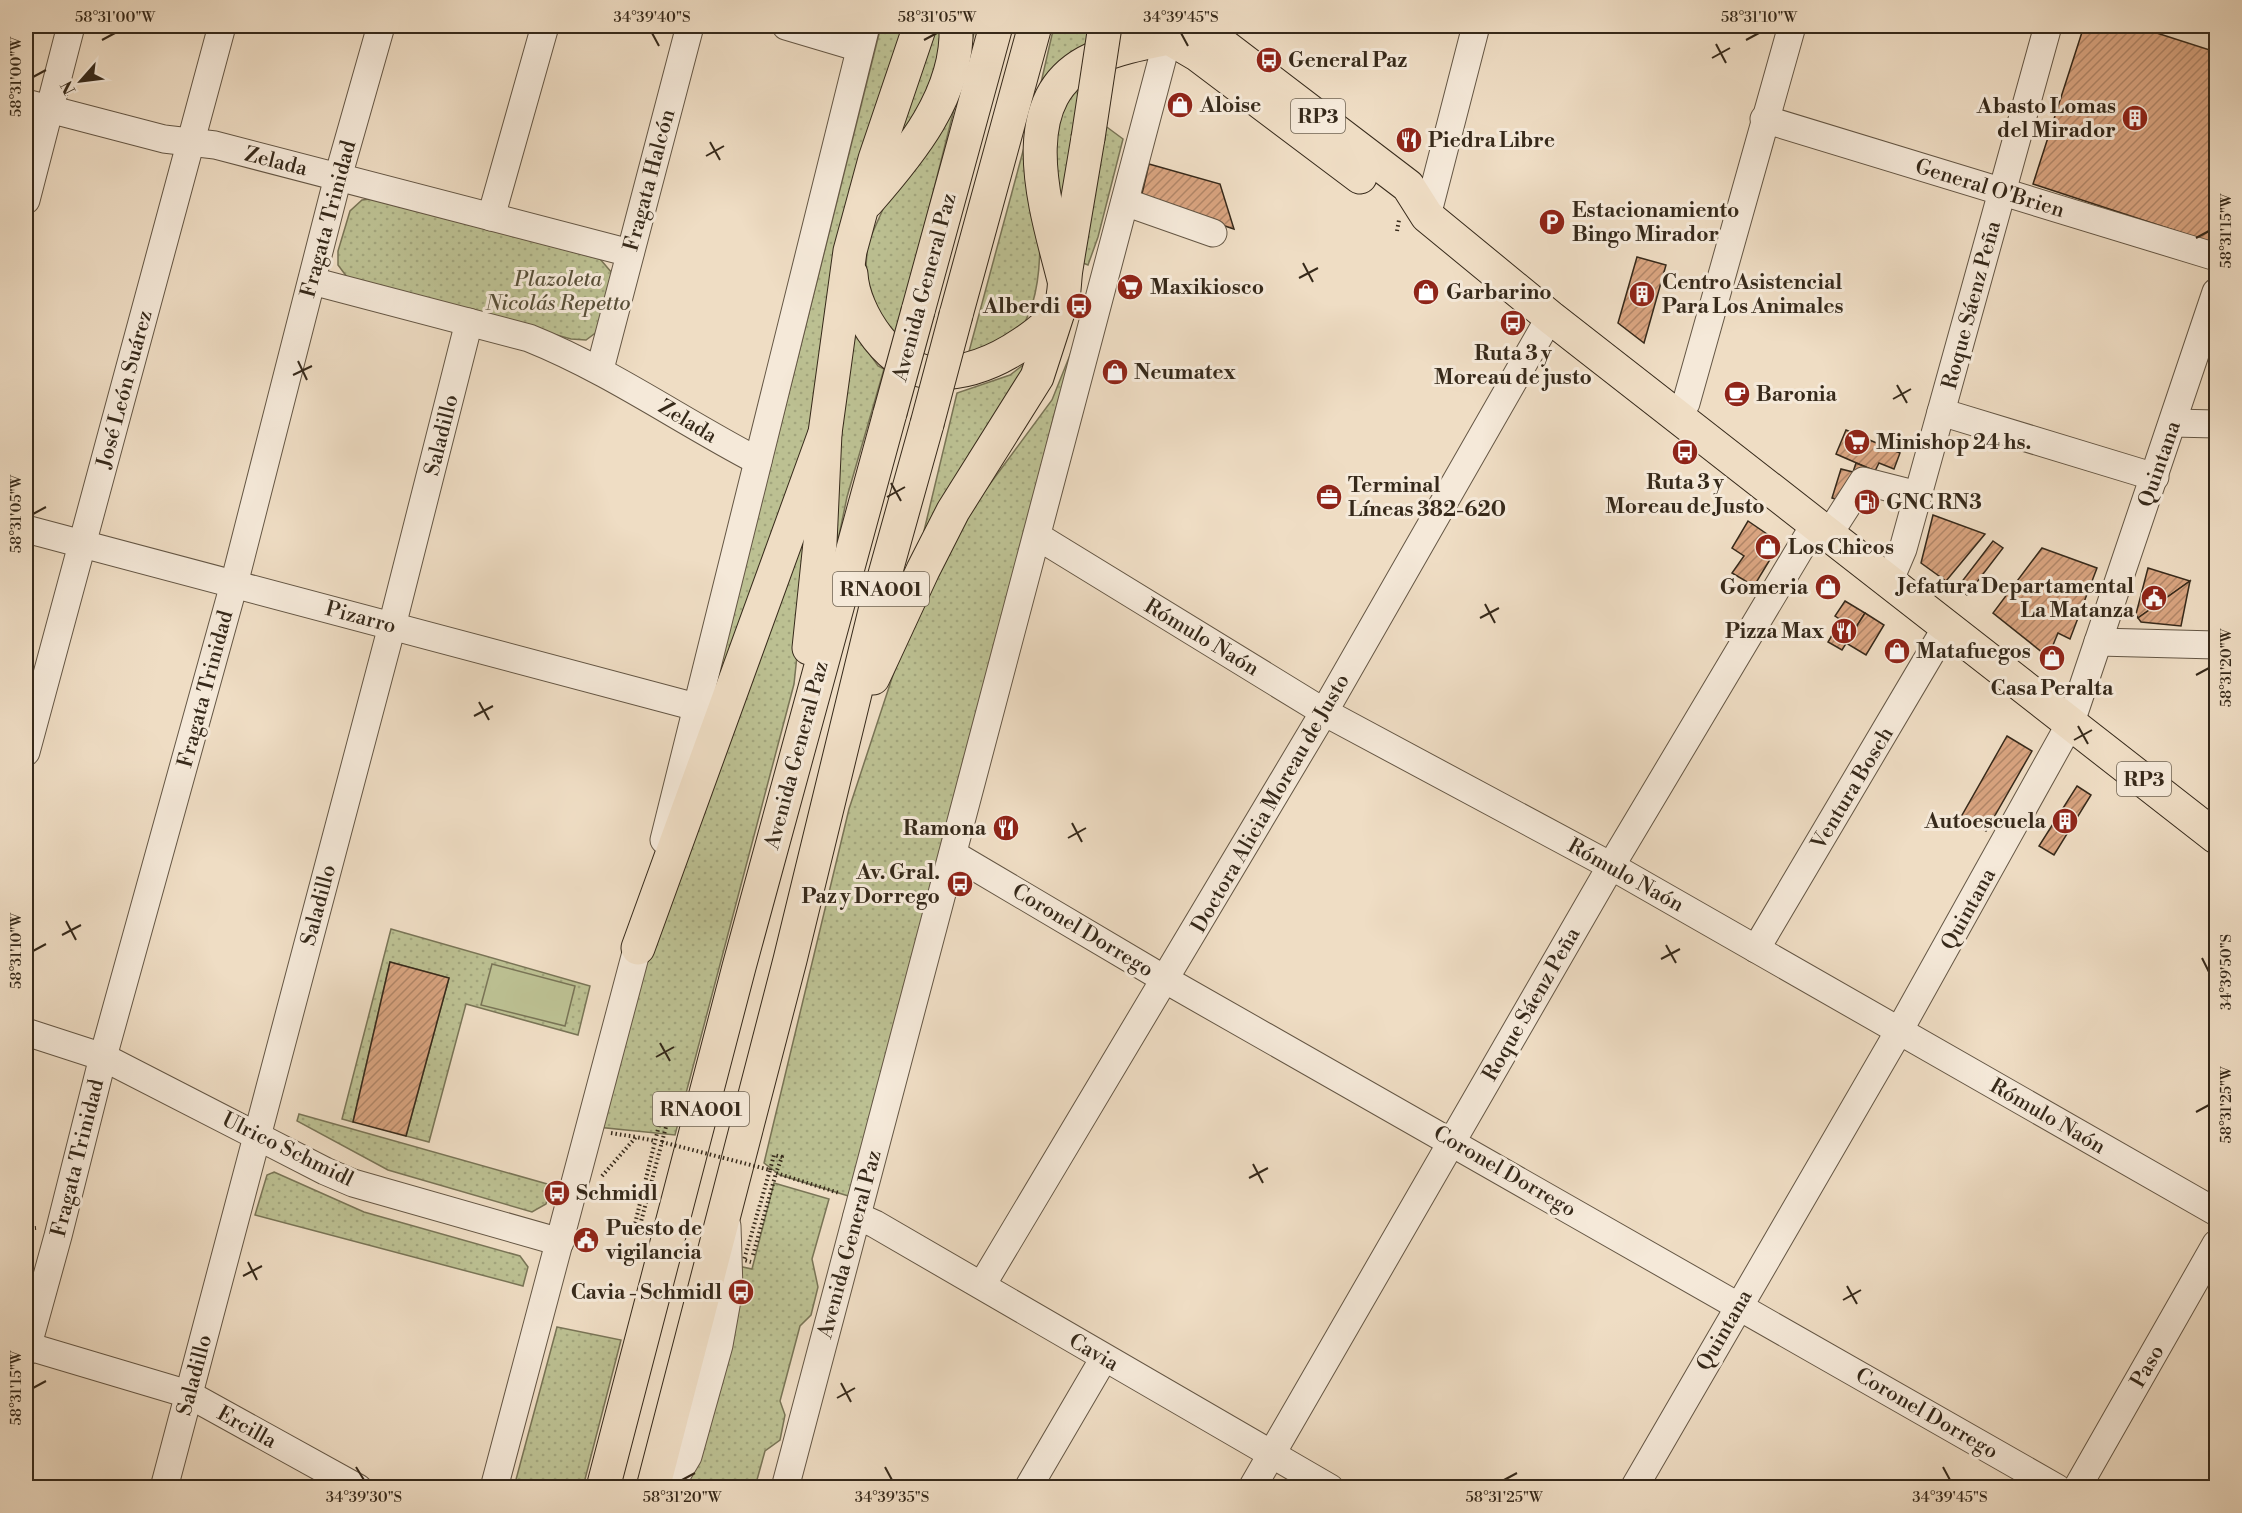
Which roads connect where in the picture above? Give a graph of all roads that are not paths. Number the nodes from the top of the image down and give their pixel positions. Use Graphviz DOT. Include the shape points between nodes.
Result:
graph roads {
  1 [pos="71,26"];
  2 [pos="222,26"];
  3 [pos="381,26"];
  4 [pos="545,26"];
  5 [pos="690,26"];
  6 [pos="786,26"];
  7 [pos="956,26"];
  8 [pos="996,26"];
  9 [pos="1105,26"];
  10 [pos="1476,26"];
  11 [pos="1792,26"];
  12 [pos="2048,26"];
  13 [pos="1034,28"];
  14 [pos="1172,29"];
  15 [pos="917,35"];
  16 [pos="863,37"];
  17 [pos="38,106"];
  18 [pos="1764,119"];
  19 [pos="189,142"];
  20 [pos="338,177"];
  21 [pos="2002,192"];
  22 [pos="26,200"];
  23 [pos="1125,202"];
  24 [pos="859,211"];
  25 [pos="1427,216"];
  26 [pos="491,217"];
  27 [pos="1213,233"];
  28 [pos="850,251"];
  29 [pos="630,253"];
  30 [pos="2217,257"];
  31 [pos="312,281"];
  32 [pos="2217,292"];
  33 [pos="1062,295"];
  34 [pos="1551,318"];
  35 [pos="469,322"];
  36 [pos="600,369"];
  37 [pos="1941,412"];
  38 [pos="1679,416"];
  39 [pos="2173,423"];
  40 [pos="2217,424"];
  41 [pos="825,433"];
  42 [pos="758,461"];
  43 [pos="2155,477"];
  44 [pos="1918,495"];
  45 [pos="26,529"];
  46 [pos="1822,529"];
  47 [pos="1037,536"];
  48 [pos="83,544"];
  49 [pos="1889,582"];
  50 [pos="234,584"];
  51 [pos="392,626"];
  52 [pos="1947,626"];
  53 [pos="2098,642"];
  54 [pos="2217,645"];
  55 [pos="696,707"];
  56 [pos="1324,712"];
  57 [pos="2071,722"];
  58 [pos="802,731"];
  59 [pos="26,752"];
  60 [pos="838,756"];
  61 [pos="2217,837"];
  62 [pos="953,854"];
  63 [pos="1611,866"];
  64 [pos="638,948"];
  65 [pos="1756,949"];
  66 [pos="1166,980"];
  67 [pos="1899,1031"];
  68 [pos="26,1032"];
  69 [pos="103,1057"];
  70 [pos="258,1134"];
  71 [pos="1451,1141"];
  72 [pos="859,1208"];
  73 [pos="726,1209"];
  74 [pos="2217,1212"];
  75 [pos="560,1242"];
  76 [pos="2217,1244"];
  77 [pos="982,1285"];
  78 [pos="1738,1304"];
  79 [pos="26,1349"];
  80 [pos="1104,1358"];
  81 [pos="188,1395"];
  82 [pos="1271,1454"];
  83 [pos="164,1488"];
  84 [pos="358,1488"];
  85 [pos="494,1488"];
  86 [pos="603,1488"];
  87 [pos="653,1488"];
  88 [pos="669,1488"];
  89 [pos="785,1488"];
  90 [pos="1028,1488"];
  91 [pos="1252,1488"];
  92 [pos="1330,1488"];
  93 [pos="1634,1488"];
  94 [pos="2057,1488"];
  95 [pos="2077,1488"];
  1 -- 17 [label="street"];
  2 -- 19 [label="street, José León Suárez"];
  3 -- 20 [label="street, Fragata Trinidad"];
  4 -- 26 [label="street"];
  5 -- 29 [label="street, Fragata Halcón"];
  6 -- 16 [label="street"];
  7 -- 24 [label="main road" via="955,56 937,104 900,165"];
  8 -- 58 [label="main road, Avenida General Paz / RNA001, bridge"];
  9 -- 33 [label="main road, bridge"];
  10 -- 25 [label="street"];
  11 -- 18 [label="street"];
  12 -- 21 [label="street, Roque Sáenz Peña"];
  13 -- 60 [label="main road, Avenida General Paz / RNA001, bridge"];
  14 -- 23 [label="street, Avenida General Paz"];
  14 -- 25 [label="main road, RP3" via="1207,62 1402,209"];
  14 -- 33 [label="main road" via="1093,59 1066,79 1049,104 1042,125 1042,186"];
  15 -- 24 [label="main road"];
  16 -- 42 [label="street"];
  17 -- 19 [label="street, Zelada"];
  17 -- 22 [label="street"];
  18 -- 21 [label="street, General O'Brien"];
  18 -- 38 [label="street" via="1689,392"];
  19 -- 20 [label="street, Zelada" via="215,145"];
  19 -- 48 [label="street, José León Suárez"];
  20 -- 26 [label="street, Zelada"];
  20 -- 31 [label="street, Fragata Trinidad"];
  21 -- 30 [label="street, General O'Brien"];
  21 -- 37 [label="street, Roque Sáenz Peña"];
  23 -- 27 [label="street"];
  23 -- 47 [label="street, Avenida General Paz"];
  24 -- 28 [label="main road"];
  25 -- 34 [label="main road, RP3"];
  26 -- 29 [label="street, Zelada"];
  28 -- 33 [label="main road" via="852,292 866,322 892,353 935,374 992,362 1031,338"];
  28 -- 41 [label="main road"];
  29 -- 36 [label="street, Fragata Halcón"];
  31 -- 35 [label="street, Zelada"];
  31 -- 50 [label="street, Fragata Trinidad"];
  32 -- 39 [label="street, Quintana"];
  33 -- 60 [label="main road" via="1037,377 948,521"];
  34 -- 38 [label="main road, RP3"];
  34 -- 56 [label="street, Doctora Alicia Moreau de Justo"];
  35 -- 36 [label="street, Zelada" via="530,338"];
  35 -- 51 [label="street, Saladillo"];
  36 -- 42 [label="street, Zelada"];
  37 -- 43 [label="street"];
  37 -- 44 [label="street, Roque Sáenz Peña"];
  38 -- 46 [label="main road, RP3"];
  39 -- 40 [label="street"];
  39 -- 43 [label="street, Quintana"];
  41 -- 58 [label="main road" via="820,543"];
  41 -- 64 [label="main road"];
  42 -- 55 [label="street"];
  43 -- 53 [label="street, Quintana"];
  44 -- 46 [label="street, Roque Sáenz Peña" via="1863,481"];
  44 -- 49 [label="street, Roque Sáenz Peña"];
  45 -- 48 [label="street, Pizarro"];
  46 -- 49 [label="main road, RP3"];
  46 -- 63 [label="street, Roque Sáenz Peña"];
  47 -- 56 [label="street, Rómulo Naón"];
  47 -- 62 [label="street, Avenida General Paz"];
  48 -- 50 [label="street, Pizarro"];
  48 -- 59 [label="street, José León Suárez"];
  49 -- 52 [label="main road, RP3"];
  50 -- 51 [label="street, Pizarro"];
  50 -- 69 [label="street, Fragata Trinidad"];
  51 -- 55 [label="street, Pizarro"];
  51 -- 70 [label="street, Saladillo"];
  52 -- 57 [label="main road, RP3"];
  52 -- 65 [label="street, Ventura Bosch"];
  53 -- 54 [label="street"];
  53 -- 57 [label="street, Quintana"];
  55 -- 64 [label="street"];
  56 -- 63 [label="street, Rómulo Naón"];
  56 -- 66 [label="street, Doctora Alicia Moreau de Justo"];
  57 -- 61 [label="main road, RP3"];
  57 -- 67 [label="street, Quintana"];
  58 -- 86 [label="main road, Avenida General Paz / RNA001"];
  60 -- 73 [label="main road, Avenida General Paz / RNA001"];
  62 -- 66 [label="street, Coronel Dorrego"];
  62 -- 72 [label="street, Avenida General Paz"];
  63 -- 65 [label="street, Rómulo Naón"];
  63 -- 71 [label="street, Roque Sáenz Peña"];
  64 -- 75 [label="street"];
  65 -- 67 [label="street, Rómulo Naón"];
  66 -- 71 [label="street, Coronel Dorrego"];
  66 -- 77 [label="street, Doctora Alicia Moreau de Justo"];
  67 -- 74 [label="street, Rómulo Naón"];
  67 -- 78 [label="street, Quintana"];
  68 -- 69 [label="street, Ulrico Schmidl"];
  69 -- 70 [label="street, Ulrico Schmidl"];
  69 -- 79 [label="street, Fragata Trinidad"];
  70 -- 75 [label="street, Ulrico Schmidl" via="353,1183"];
  70 -- 81 [label="street, Saladillo"];
  71 -- 78 [label="street, Coronel Dorrego"];
  71 -- 82 [label="street, Roque Sáenz Peña"];
  72 -- 77 [label="street, Cavia" via="875,1224"];
  72 -- 89 [label="street, Avenida General Paz"];
  73 -- 87 [label="main road, Avenida General Paz / RNA001"];
  73 -- 88 [label="street" via="729,1289 719,1345 688,1456"];
  75 -- 85 [label="street"];
  76 -- 95 [label="street, Paso"];
  77 -- 80 [label="street, Cavia"];
  78 -- 93 [label="street, Quintana"];
  78 -- 94 [label="street, Coronel Dorrego"];
  79 -- 81 [label="street, Ercilla"];
  80 -- 82 [label="street, Cavia"];
  80 -- 90 [label="street"];
  81 -- 83 [label="street, Saladillo"];
  81 -- 84 [label="street, Ercilla"];
  82 -- 91 [label="street, Roque Sáenz Peña"];
  82 -- 92 [label="street, Cavia"];
}
